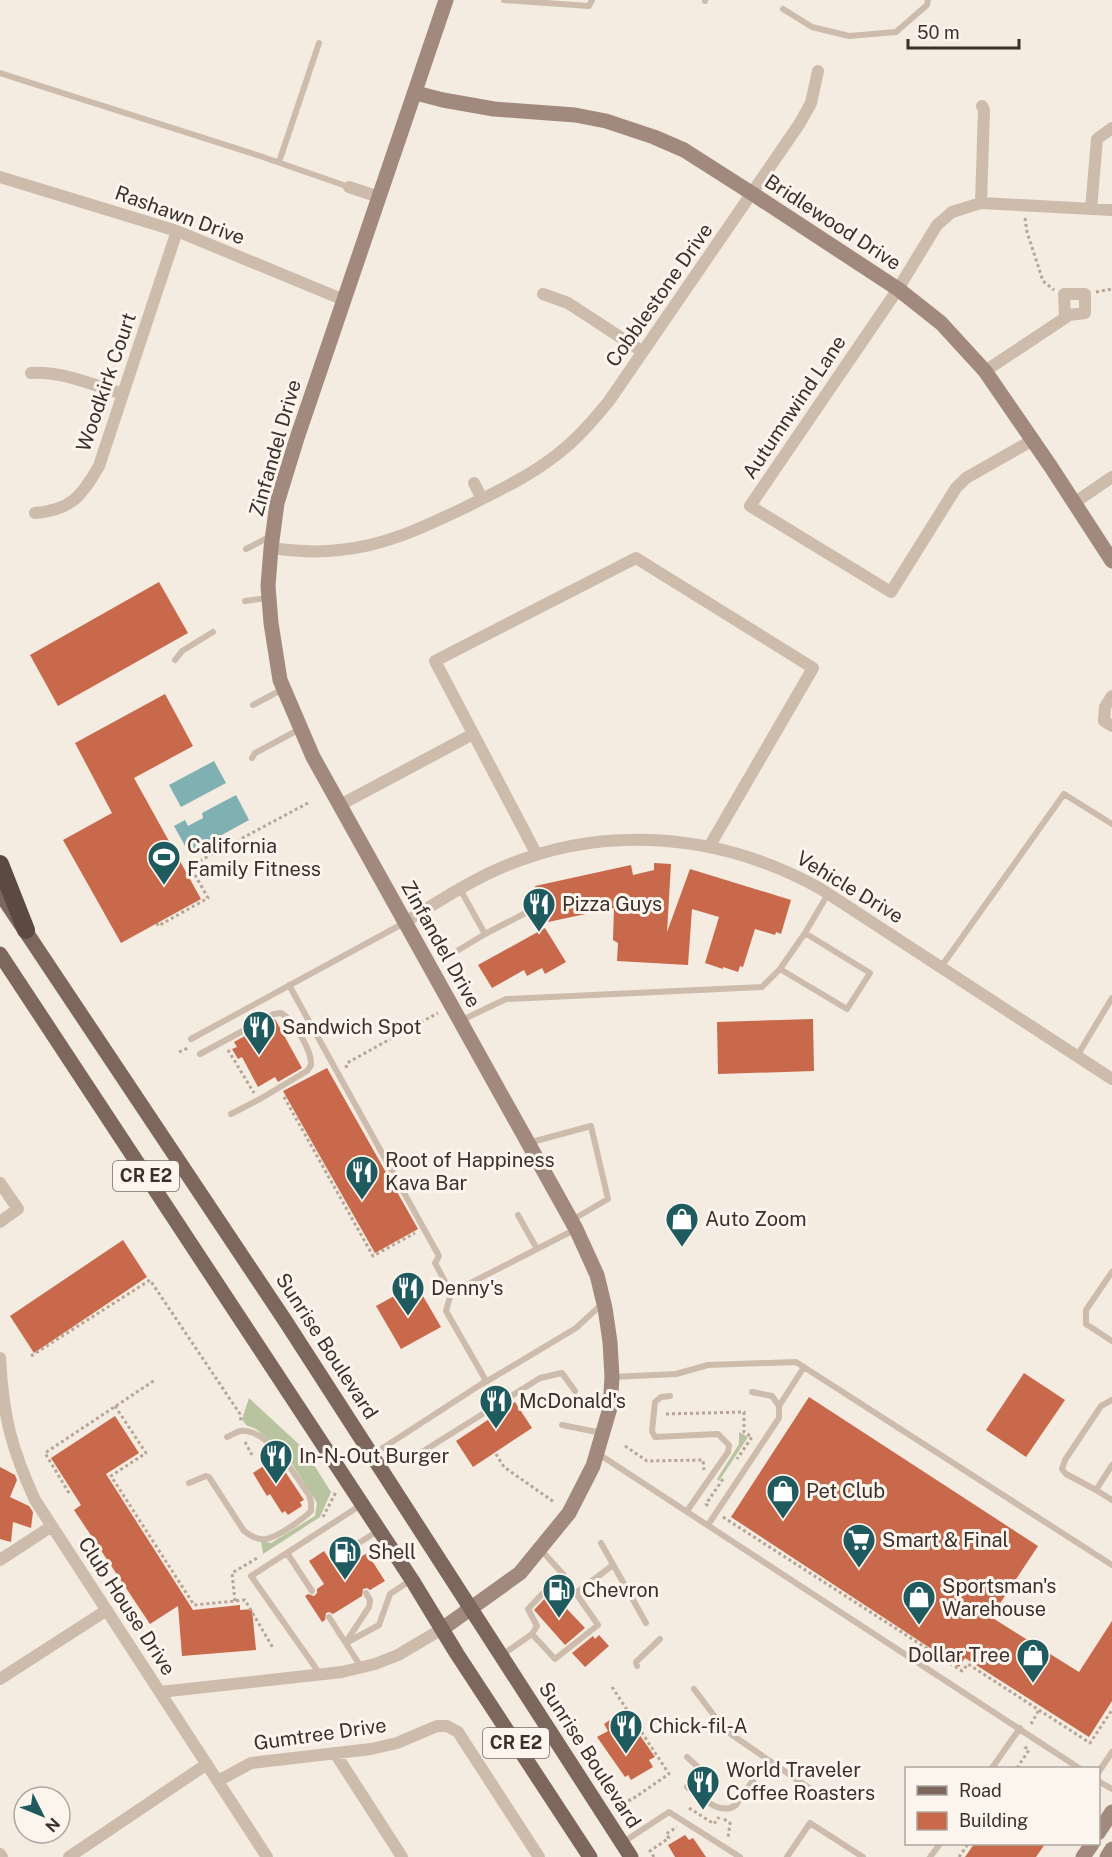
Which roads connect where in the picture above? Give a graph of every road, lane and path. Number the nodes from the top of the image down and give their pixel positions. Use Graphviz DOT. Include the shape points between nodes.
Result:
graph roads {
  1 [pos="446,0"];
  2 [pos="504,0"];
  3 [pos="592,0"];
  4 [pos="928,0"];
  5 [pos="783,9"];
  6 [pos="319,43"];
  7 [pos="818,71"];
  8 [pos="0,73"];
  9 [pos="416,93"];
  10 [pos="982,105"];
  11 [pos="1112,129"];
  12 [pos="279,162"];
  13 [pos="0,177"];
  14 [pos="349,187"];
  15 [pos="753,194"];
  16 [pos="379,198"];
  17 [pos="981,203"];
  18 [pos="1026,205"];
  19 [pos="1091,209"];
  20 [pos="1112,210"];
  21 [pos="177,231"];
  22 [pos="898,289"];
  23 [pos="543,294"];
  24 [pos="1064,294"];
  25 [pos="344,300"];
  26 [pos="1065,318"];
  27 [pos="643,352"];
  28 [pos="985,371"];
  29 [pos="32,373"];
  30 [pos="123,394"];
  31 [pos="1033,440"];
  32 [pos="1112,477"];
  33 [pos="474,483"];
  34 [pos="482,499"];
  35 [pos="1074,503"];
  36 [pos="35,513"];
  37 [pos="272,542"];
  38 [pos="246,549"];
  39 [pos="1112,561"];
  40 [pos="269,598"];
  41 [pos="245,601"];
  42 [pos="213,632"];
  43 [pos="175,660"];
  44 [pos="284,689"];
  45 [pos="1112,696"];
  46 [pos="253,705"];
  47 [pos="1112,726"];
  48 [pos="300,729"];
  49 [pos="473,734"];
  50 [pos="252,758"];
  51 [pos="308,803"];
  52 [pos="340,805"];
  53 [pos="1112,824"];
  54 [pos="709,847"];
  55 [pos="537,855"];
  56 [pos="0,864"];
  57 [pos="460,889"];
  58 [pos="0,893"];
  59 [pos="828,894"];
  60 [pos="535,908"];
  61 [pos="405,922"];
  62 [pos="157,923"];
  63 [pos="26,930"];
  64 [pos="805,933"];
  65 [pos="484,934"];
  66 [pos="0,954"];
  67 [pos="452,954"];
  68 [pos="942,968"];
  69 [pos="780,969"];
  70 [pos="289,985"];
  71 [pos="1112,998"];
  72 [pos="438,1013"];
  73 [pos="460,1022"];
  74 [pos="223,1041"];
  75 [pos="193,1042"];
  76 [pos="179,1052"];
  77 [pos="200,1054"];
  78 [pos="1077,1056"];
  79 [pos="1112,1079"];
  80 [pos="344,1083"];
  81 [pos="268,1094"];
  82 [pos="231,1114"];
  83 [pos="528,1143"];
  84 [pos="0,1183"];
  85 [pos="518,1215"];
  86 [pos="0,1222"];
  87 [pos="574,1225"];
  88 [pos="415,1233"];
  89 [pos="537,1249"];
  90 [pos="1112,1272"];
  91 [pos="451,1293"];
  92 [pos="604,1302"];
  93 [pos="1112,1341"];
  94 [pos="31,1356"];
  95 [pos="0,1358"];
  96 [pos="804,1367"];
  97 [pos="1,1377"];
  98 [pos="612,1377"];
  99 [pos="155,1380"];
  100 [pos="483,1383"];
  101 [pos="575,1391"];
  102 [pos="752,1392"];
  103 [pos="670,1396"];
  104 [pos="1112,1400"];
  105 [pos="115,1406"];
  106 [pos="779,1406"];
  107 [pos="666,1414"];
  108 [pos="562,1425"];
  109 [pos="242,1432"];
  110 [pos="603,1433"];
  111 [pos="4,1437"];
  112 [pos="227,1437"];
  113 [pos="625,1446"];
  114 [pos="422,1452"];
  115 [pos="597,1453"];
  116 [pos="496,1454"];
  117 [pos="252,1455"];
  118 [pos="372,1455"];
  119 [pos="1112,1465"];
  120 [pos="733,1466"];
  121 [pos="726,1475"];
  122 [pos="710,1478"];
  123 [pos="189,1483"];
  124 [pos="720,1485"];
  125 [pos="1096,1490"];
  126 [pos="69,1493"];
  127 [pos="1112,1500"];
  128 [pos="554,1502"];
  129 [pos="362,1504"];
  130 [pos="687,1512"];
  131 [pos="717,1512"];
  132 [pos="708,1525"];
  133 [pos="52,1526"];
  134 [pos="379,1530"];
  135 [pos="601,1543"];
  136 [pos="541,1550"];
  137 [pos="287,1552"];
  138 [pos="0,1560"];
  139 [pos="348,1565"];
  140 [pos="613,1565"];
  141 [pos="1112,1565"];
  142 [pos="562,1574"];
  143 [pos="411,1580"];
  144 [pos="312,1591"];
  145 [pos="366,1593"];
  146 [pos="576,1593"];
  147 [pos="472,1609"];
  148 [pos="107,1610"];
  149 [pos="329,1617"];
  150 [pos="646,1623"];
  151 [pos="442,1629"];
  152 [pos="532,1634"];
  153 [pos="660,1639"];
  154 [pos="346,1643"];
  155 [pos="273,1648"];
  156 [pos="502,1656"];
  157 [pos="637,1666"];
  158 [pos="361,1667"];
  159 [pos="320,1674"];
  160 [pos="0,1679"];
  161 [pos="612,1687"];
  162 [pos="694,1689"];
  163 [pos="160,1692"];
  164 [pos="1112,1710"];
  165 [pos="1020,1728"];
  166 [pos="1112,1752"];
  167 [pos="334,1753"];
  168 [pos="687,1757"];
  169 [pos="767,1760"];
  170 [pos="207,1764"];
  171 [pos="993,1767"];
  172 [pos="1078,1767"];
  173 [pos="700,1769"];
  174 [pos="1100,1770"];
  175 [pos="218,1781"];
  176 [pos="687,1787"];
  177 [pos="825,1799"];
  178 [pos="614,1806"];
  179 [pos="689,1808"];
  180 [pos="1112,1812"];
  181 [pos="679,1825"];
  182 [pos="1100,1830"];
  183 [pos="622,1843"];
  184 [pos="939,1845"];
  185 [pos="725,1848"];
  186 [pos="1112,1849"];
  187 [pos="261,1855"];
  188 [pos="69,1857"];
  189 [pos="402,1857"];
  190 [pos="539,1857"];
  191 [pos="590,1857"];
  192 [pos="631,1857"];
  193 [pos="654,1857"];
  194 [pos="740,1857"];
  195 [pos="787,1857"];
  196 [pos="863,1857"];
  197 [pos="930,1857"];
  198 [pos="1107,1857"];
  1 -- 9 [label="street, Zinfandel Drive"];
  2 -- 3 [label="lane" via="589,6"];
  4 -- 5 [label="lane" via="896,32 849,36 812,27"];
  6 -- 12 [label="lane"];
  7 -- 15 [label="street, Cobblestone Drive" via="811,104"];
  8 -- 12 [label="lane"];
  9 -- 15 [label="street, Bridlewood Drive" via="494,110 575,115 628,128 684,150"];
  9 -- 16 [label="street, Zinfandel Drive"];
  10 -- 17 [label="street"];
  11 -- 19 [label="street" via="1098,139"];
  12 -- 14 [label="lane"];
  13 -- 21 [label="street, Rashawn Drive"];
  14 -- 16 [label="street"];
  15 -- 22 [label="street, Bridlewood Drive"];
  15 -- 27 [label="street, Cobblestone Drive"];
  16 -- 25 [label="street, Zinfandel Drive"];
  17 -- 18 [label="street, Autumnwind Lane"];
  17 -- 22 [label="street, Autumnwind Lane" via="952,212 937,225"];
  18 -- 19 [label="street, Autumnwind Lane"];
  18 -- 24 [label="path" via="1027,232 1042,281"];
  19 -- 20 [label="street, Autumnwind Lane"];
  21 -- 25 [label="street, Rashawn Drive"];
  21 -- 30 [label="street, Woodkirk Court"];
  22 -- 28 [label="street, Bridlewood Drive" via="941,323"];
  22 -- 31 [label="street, Autumnwind Lane" via="750,506 891,592 956,488 966,478"];
  23 -- 27 [label="street" via="568,303"];
  24 -- 26 [label="street"];
  24 -- 26 [label="street" via="1085,294 1085,313"];
  25 -- 37 [label="street, Zinfandel Drive" via="277,503"];
  26 -- 28 [label="street"];
  27 -- 34 [label="street, Cobblestone Drive" via="609,401 566,447 541,467"];
  28 -- 31 [label="street, Bridlewood Drive"];
  29 -- 30 [label="street" via="63,375"];
  30 -- 36 [label="street, Woodkirk Court" via="99,466 87,487 67,506"];
  31 -- 35 [label="street, Bridlewood Drive"];
  32 -- 35 [label="street"];
  33 -- 34 [label="street"];
  34 -- 37 [label="street, Cobblestone Drive" via="418,530 366,546 312,552"];
  35 -- 39 [label="street, Bridlewood Drive"];
  37 -- 38 [label="lane"];
  37 -- 40 [label="street, Zinfandel Drive"];
  40 -- 41 [label="lane"];
  40 -- 44 [label="street, Zinfandel Drive" via="270,623"];
  42 -- 43 [label="lane" via="182,651"];
  44 -- 46 [label="lane"];
  44 -- 48 [label="street, Zinfandel Drive"];
  45 -- 47 [label="street" via="1105,707 1104,721"];
  48 -- 50 [label="lane"];
  48 -- 52 [label="street, Zinfandel Drive"];
  49 -- 52 [label="street"];
  49 -- 54 [label="street" via="435,661 636,558 813,668"];
  49 -- 55 [label="street"];
  51 -- 62 [label="path" via="190,866 208,898 158,926"];
  52 -- 61 [label="street, Zinfandel Drive"];
  53 -- 68 [label="lane" via="1064,794"];
  54 -- 55 [label="street, Vehicle Drive" via="663,840 627,840"];
  54 -- 59 [label="street, Vehicle Drive" via="774,865"];
  55 -- 57 [label="street, Vehicle Drive" via="497,869"];
  56 -- 63 [label="highway"];
  57 -- 61 [label="street, Vehicle Drive"];
  57 -- 65 [label="lane"];
  58 -- 63 [label="main road, Sunrise Boulevard / CR E2"];
  59 -- 64 [label="lane"];
  59 -- 68 [label="street, Vehicle Drive"];
  60 -- 65 [label="lane"];
  61 -- 70 [label="lane"];
  61 -- 73 [label="street, Zinfandel Drive"];
  63 -- 118 [label="main road, Sunrise Boulevard / CR E2"];
  64 -- 69 [label="lane"];
  64 -- 69 [label="lane" via="870,974 847,1010"];
  65 -- 67 [label="lane"];
  66 -- 129 [label="main road, CR E2"];
  68 -- 78 [label="street, Vehicle Drive"];
  69 -- 73 [label="lane" via="762,987 506,999"];
  70 -- 75 [label="lane"];
  70 -- 80 [label="lane"];
  71 -- 78 [label="lane"];
  72 -- 80 [label="path" via="347,1063"];
  73 -- 83 [label="street, Zinfandel Drive"];
  74 -- 77 [label="lane"];
  74 -- 81 [label="path" via="255,1094 263,1089"];
  74 -- 81 [label="lane" via="274,1014 288,1017 310,1055 311,1065"];
  75 -- 76 [label="path"];
  78 -- 79 [label="street, Vehicle Drive"];
  80 -- 91 [label="lane" via="439,1256 435,1263"];
  81 -- 82 [label="lane"];
  81 -- 88 [label="path" via="272,1097 281,1091 373,1256"];
  83 -- 87 [label="street, Zinfandel Drive"];
  83 -- 87 [label="lane" via="591,1126 608,1199"];
  84 -- 86 [label="street" via="18,1209"];
  85 -- 89 [label="lane"];
  87 -- 89 [label="lane"];
  87 -- 92 [label="street, Zinfandel Drive" via="597,1275"];
  89 -- 91 [label="lane"];
  90 -- 93 [label="lane" via="1086,1310 1086,1324"];
  91 -- 100 [label="lane" via="446,1311 485,1379"];
  92 -- 98 [label="street, Zinfandel Drive"];
  92 -- 100 [label="lane" via="576,1328"];
  94 -- 109 [label="path" via="150,1280 240,1414"];
  95 -- 97 [label="street, Club House Drive"];
  96 -- 98 [label="lane" via="796,1362 708,1365 676,1374"];
  96 -- 106 [label="lane"];
  96 -- 141 [label="lane"];
  97 -- 111 [label="street, Club House Drive"];
  98 -- 110 [label="street, Zinfandel Drive"];
  99 -- 105 [label="path"];
  100 -- 118 [label="lane"];
  101 -- 114 [label="lane" via="562,1373 540,1378"];
  102 -- 106 [label="lane" via="772,1396"];
  103 -- 122 [label="lane" via="655,1402 655,1437 718,1434 729,1445"];
  104 -- 125 [label="lane" via="1101,1406 1062,1468"];
  105 -- 126 [label="path" via="45,1453"];
  105 -- 155 [label="path" via="147,1453 111,1476 194,1605 245,1600"];
  106 -- 131 [label="lane" via="779,1418"];
  107 -- 120 [label="path" via="744,1412 744,1432 752,1437"];
  108 -- 110 [label="lane"];
  109 -- 112 [label="lane"];
  109 -- 117 [label="path"];
  109 -- 123 [label="lane" via="257,1435 282,1456 311,1502 311,1511 306,1516 268,1539 252,1537 208,1477"];
  110 -- 115 [label="street, Zinfandel Drive"];
  111 -- 133 [label="street, Club House Drive"];
  113 -- 122 [label="path" via="647,1461 703,1460 704,1474"];
  115 -- 130 [label="lane"];
  115 -- 136 [label="street, Zinfandel Drive" via="569,1513"];
  116 -- 128 [label="path" via="504,1467"];
  118 -- 147 [label="main road, Sunrise Boulevard / CR E2"];
  119 -- 125 [label="lane"];
  121 -- 124 [label="path"];
  122 -- 124 [label="path"];
  122 -- 130 [label="lane"];
  124 -- 131 [label="path" via="706,1504"];
  125 -- 127 [label="lane"];
  129 -- 134 [label="main road, CR E2"];
  129 -- 137 [label="lane"];
  130 -- 132 [label="lane"];
  131 -- 132 [label="lane"];
  131 -- 164 [label="path" via="962,1671 968,1664 1090,1743"];
  132 -- 165 [label="lane"];
  133 -- 138 [label="street"];
  133 -- 148 [label="street, Club House Drive"];
  134 -- 139 [label="lane" via="349,1549 345,1555"];
  134 -- 143 [label="main road, CR E2"];
  135 -- 140 [label="lane"];
  136 -- 142 [label="lane"];
  136 -- 147 [label="street, Zinfandel Drive" via="520,1574"];
  137 -- 144 [label="lane"];
  137 -- 159 [label="lane" via="251,1576"];
  140 -- 146 [label="lane"];
  140 -- 150 [label="lane"];
  142 -- 146 [label="lane"];
  142 -- 152 [label="lane" via="528,1609 537,1626"];
  143 -- 151 [label="main road, CR E2"];
  143 -- 154 [label="lane" via="390,1594 379,1625"];
  145 -- 154 [label="lane" via="369,1607"];
  146 -- 152 [label="lane" via="598,1625 555,1659"];
  147 -- 151 [label="street, Zinfandel Drive"];
  147 -- 156 [label="main road, Sunrise Boulevard / CR E2"];
  148 -- 160 [label="street"];
  148 -- 163 [label="street, Club House Drive"];
  149 -- 154 [label="lane"];
  151 -- 158 [label="street, Zinfandel Drive" via="398,1654"];
  151 -- 191 [label="main road, CR E2"];
  152 -- 156 [label="lane"];
  153 -- 157 [label="lane" via="636,1662"];
  154 -- 158 [label="lane"];
  156 -- 183 [label="main road, Sunrise Boulevard / CR E2"];
  158 -- 159 [label="street, Zinfandel Drive"];
  159 -- 163 [label="street, Zinfandel Drive"];
  161 -- 178 [label="path" via="669,1774 631,1800"];
  162 -- 169 [label="lane" via="725,1730"];
  163 -- 170 [label="street, Club House Drive"];
  165 -- 171 [label="lane"];
  165 -- 172 [label="lane"];
  166 -- 174 [label="lane"];
  167 -- 175 [label="street, Gumtree Drive" via="251,1763"];
  167 -- 189 [label="street"];
  167 -- 190 [label="street, Gumtree Drive" via="397,1743 437,1726 452,1728"];
  168 -- 173 [label="lane"];
  169 -- 176 [label="lane" via="731,1808 714,1806"];
  169 -- 177 [label="lane"];
  170 -- 175 [label="street, Club House Drive"];
  170 -- 188 [label="street"];
  175 -- 187 [label="street, Club House Drive"];
  179 -- 185 [label="path" via="714,1824 719,1816 730,1822"];
  180 -- 182 [label="street"];
  181 -- 193 [label="path" via="666,1834 669,1838 650,1851"];
  183 -- 185 [label="lane" via="669,1812"];
  183 -- 192 [label="main road, Sunrise Boulevard / CR E2"];
  184 -- 197 [label="lane"];
  185 -- 194 [label="lane"];
  186 -- 198 [label="street"];
  195 -- 196 [label="lane" via="810,1823"];
}
